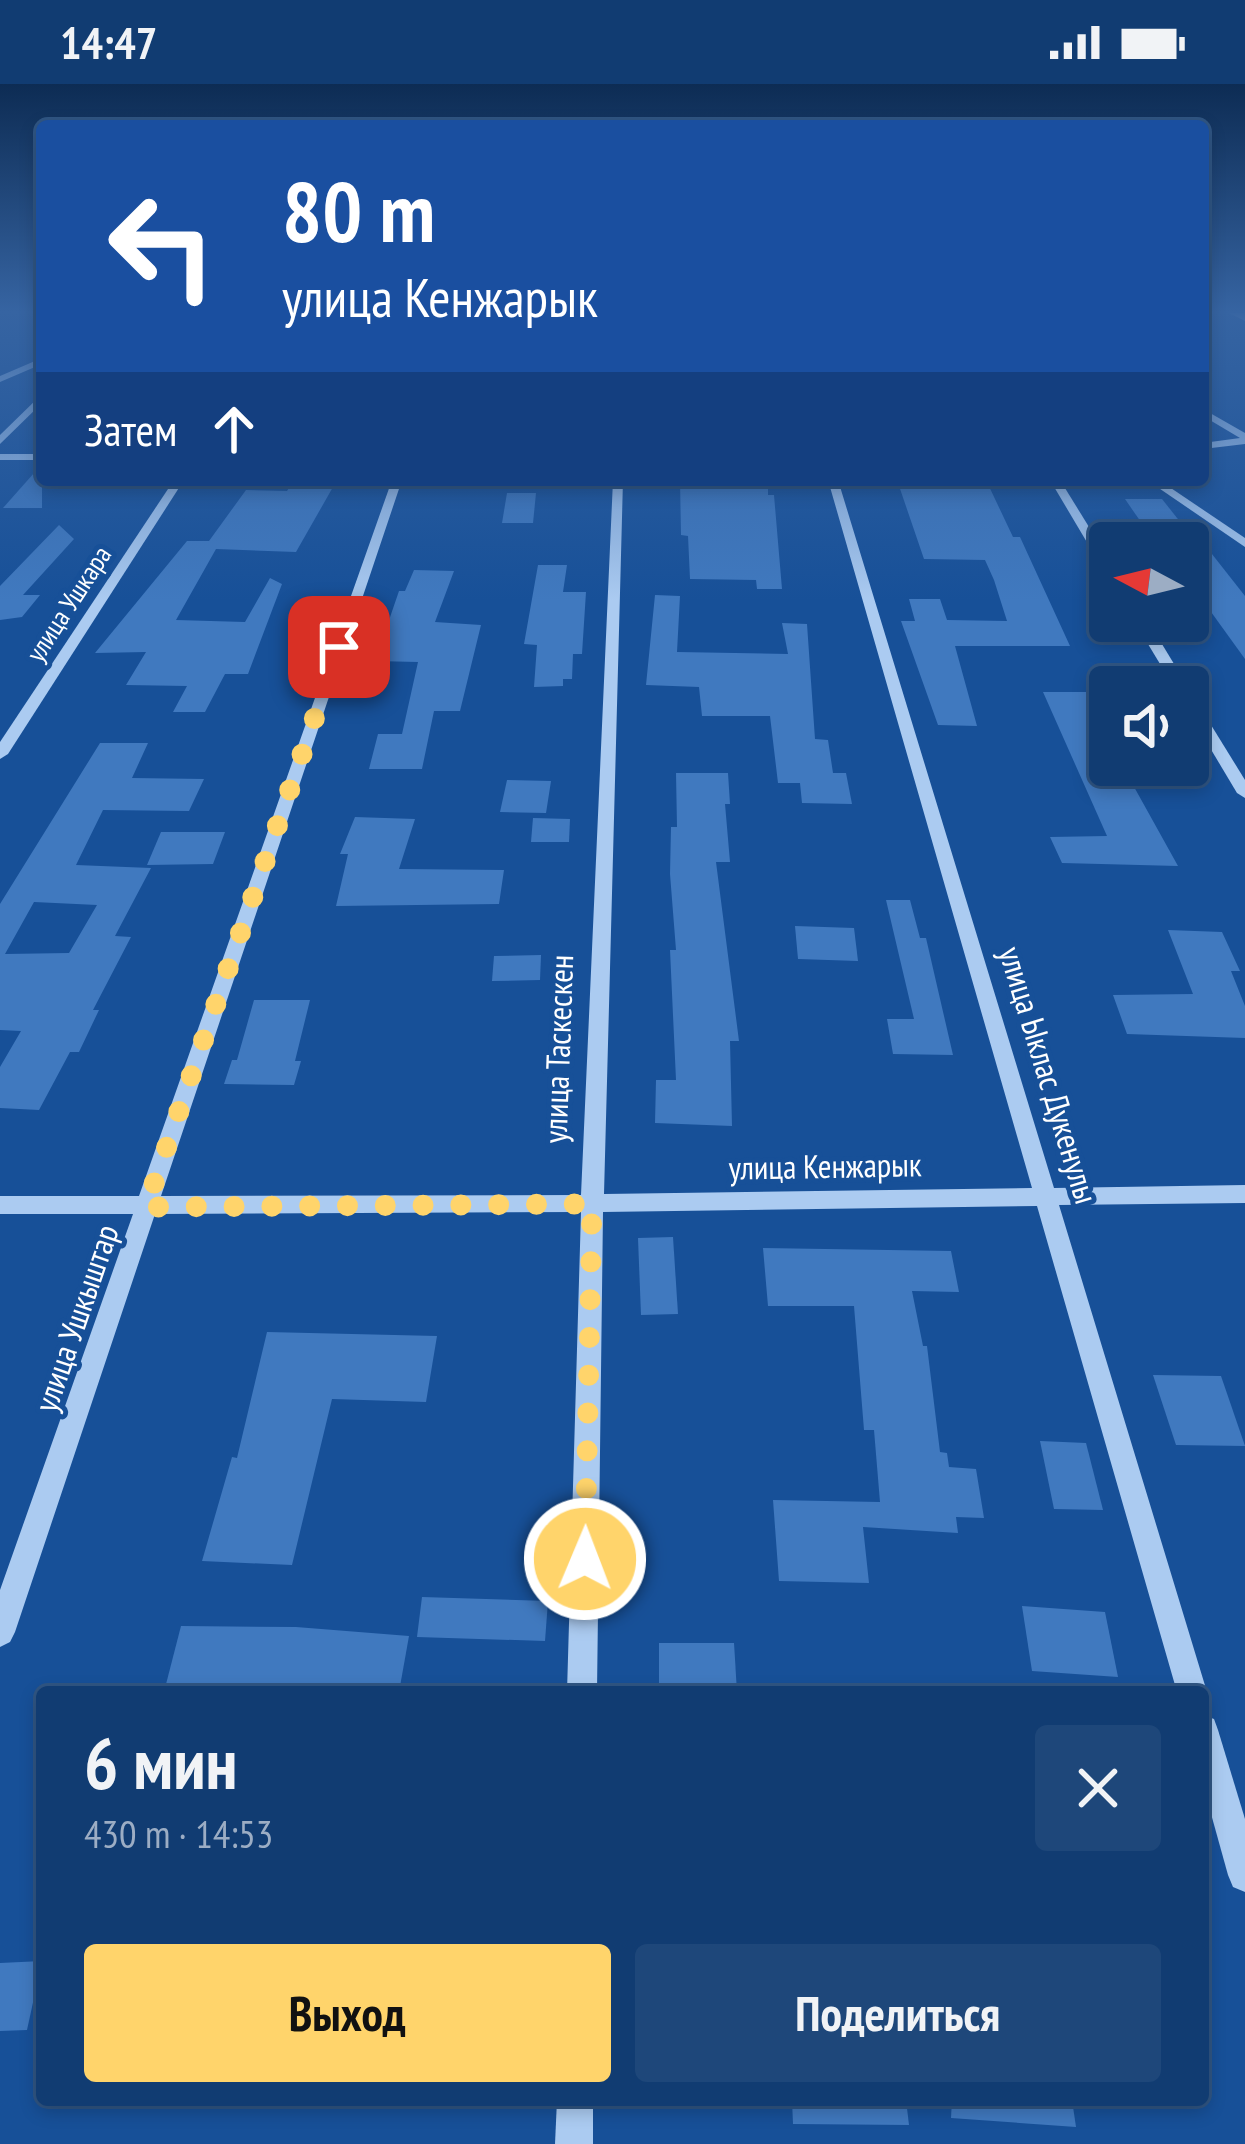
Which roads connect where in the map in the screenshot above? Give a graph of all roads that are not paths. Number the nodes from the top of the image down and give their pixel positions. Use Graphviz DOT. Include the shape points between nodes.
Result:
graph roads {
  1 [pos="30,409"];
  2 [pos="1209,416"];
  3 [pos="1245,439"];
  4 [pos="0,440"];
  5 [pos="1209,445"];
  6 [pos="0,457"];
  7 [pos="36,457"];
  8 [pos="175,486"];
  9 [pos="395,486"];
  10 [pos="618,486"];
  11 [pos="835,486"];
  12 [pos="1059,486"];
  13 [pos="1161,486"];
  14 [pos="1089,536"];
  15 [pos="1245,543"];
  16 [pos="1209,734"];
  17 [pos="0,754"];
  18 [pos="1245,793"];
  19 [pos="1048,1194"];
  20 [pos="1245,1194"];
  21 [pos="0,1204"];
  22 [pos="592,1204"];
  23 [pos="146,1207"];
  24 [pos="0,1632"];
  25 [pos="582,1686"];
  26 [pos="1190,1686"];
  27 [pos="1209,1751"];
  28 [pos="1245,1875"];
  29 [pos="574,2106"];
  30 [pos="574,2144"];
  1 -- 4 [label="street"];
  2 -- 3 [label="street"];
  3 -- 5 [label="street"];
  6 -- 7 [label="street"];
  8 -- 17 [label="street, улица Ушкара"];
  9 -- 23 [label="street, улица Ушкыштар"];
  10 -- 22 [label="street, улица Таскескен"];
  11 -- 19 [label="street, улица Ыклас Дукенулы"];
  12 -- 14 [label="street"];
  13 -- 15 [label="street"];
  16 -- 18 [label="street"];
  19 -- 20 [label="street, улица Кенжарык"];
  19 -- 22 [label="street, улица Кенжарык"];
  19 -- 26 [label="street, улица Ыклас Дукенулы"];
  21 -- 23 [label="street, улица Кенжарык"];
  22 -- 23 [label="street, улица Кенжарык"];
  22 -- 25 [label="street, улица Таскескен"];
  23 -- 24 [label="street, улица Ушкыштар"];
  27 -- 28 [label="street"];
  29 -- 30 [label="street"];
}
